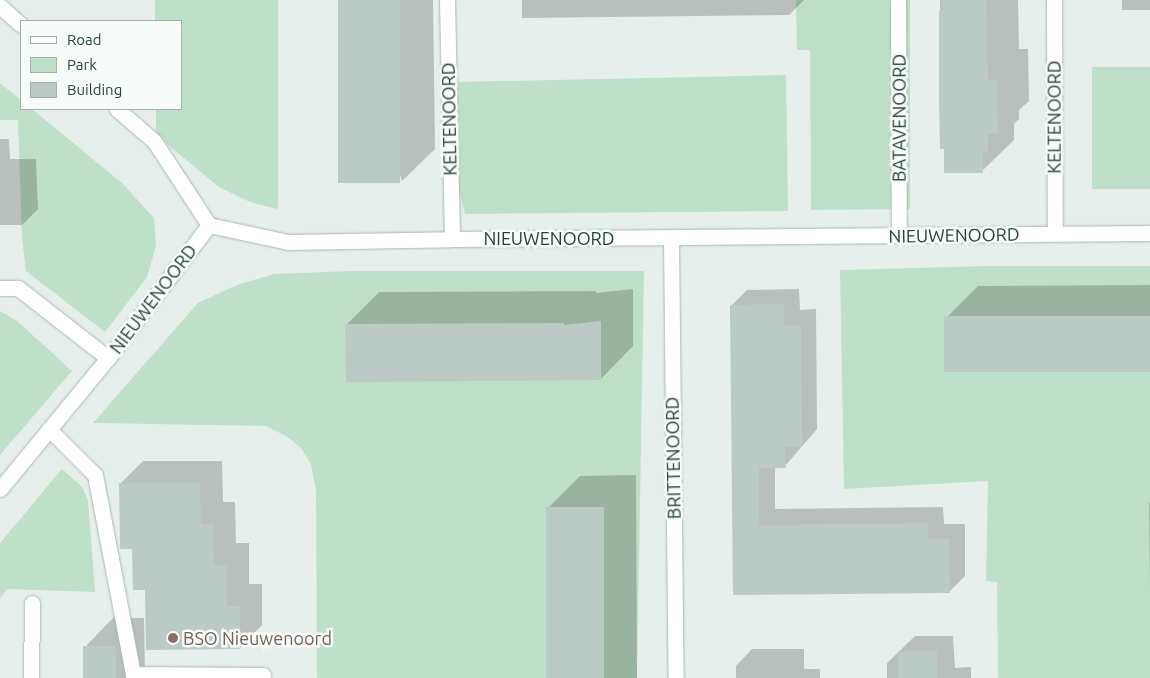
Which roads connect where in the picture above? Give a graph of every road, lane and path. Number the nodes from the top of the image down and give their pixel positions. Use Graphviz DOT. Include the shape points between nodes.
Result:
graph roads {
  1 [pos="447,0"];
  2 [pos="898,0"];
  3 [pos="1054,0"];
  4 [pos="0,6"];
  5 [pos="20,24"];
  6 [pos="118,110"];
  7 [pos="209,225"];
  8 [pos="1055,233"];
  9 [pos="1150,233"];
  10 [pos="899,236"];
  11 [pos="671,237"];
  12 [pos="452,239"];
  13 [pos="0,288"];
  14 [pos="108,358"];
  15 [pos="49,429"];
  16 [pos="0,489"];
  17 [pos="32,604"];
  18 [pos="264,675"];
  19 [pos="31,678"];
  20 [pos="676,678"];
  1 -- 12 [label="street, KELTENOORD"];
  2 -- 10 [label="street, BATAVENOORD"];
  3 -- 8 [label="street, KELTENOORD"];
  4 -- 5 [label="street"];
  6 -- 7 [label="street" via="154,141"];
  7 -- 12 [label="street, NIEUWENOORD" via="288,242"];
  7 -- 14 [label="street, NIEUWENOORD"];
  8 -- 9 [label="street, NIEUWENOORD"];
  8 -- 10 [label="street, NIEUWENOORD"];
  10 -- 11 [label="street, NIEUWENOORD"];
  11 -- 12 [label="street, NIEUWENOORD"];
  11 -- 20 [label="street, BRITTENOORD"];
  13 -- 14 [label="street" via="18,288"];
  14 -- 15 [label="street, NIEUWENOORD"];
  15 -- 16 [label="street, NIEUWENOORD"];
  15 -- 18 [label="street" via="95,475 133,674"];
  17 -- 19 [label="street"];
}
